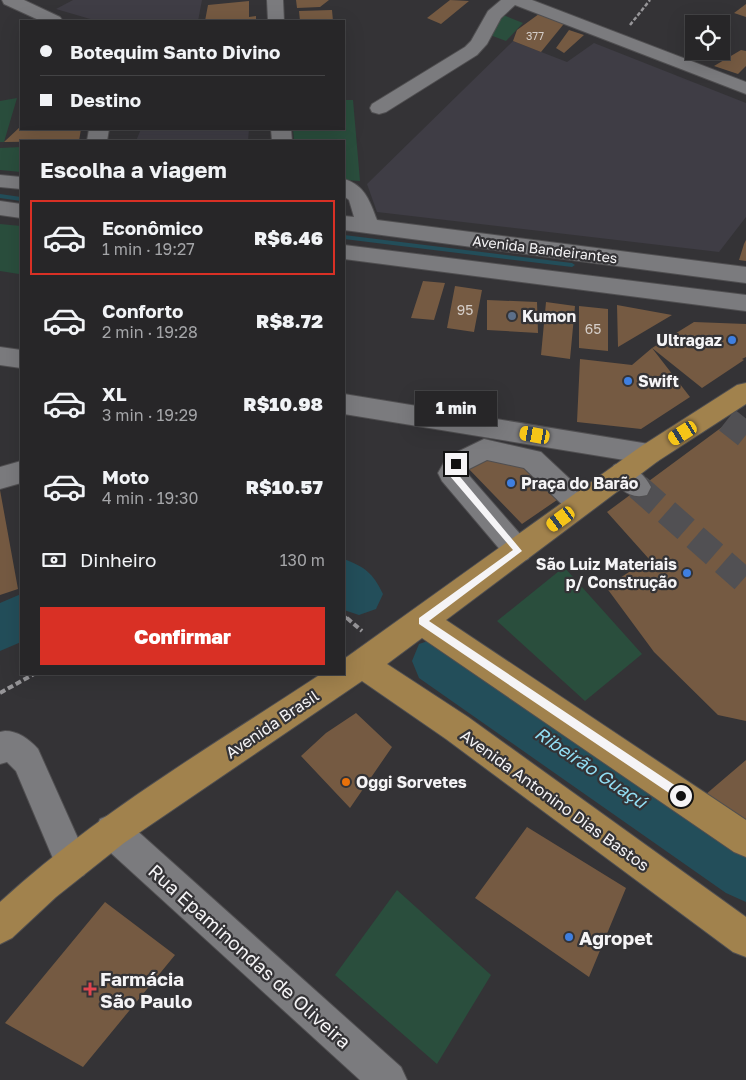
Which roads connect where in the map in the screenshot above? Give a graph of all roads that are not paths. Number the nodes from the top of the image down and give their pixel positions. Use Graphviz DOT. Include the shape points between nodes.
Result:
graph roads {
  1 [pos="10,0"];
  2 [pos="275,0"];
  3 [pos="511,0"];
  4 [pos="517,0"];
  5 [pos="52,20"];
  6 [pos="276,20"];
  7 [pos="746,88"];
  8 [pos="378,108"];
  9 [pos="0,180"];
  10 [pos="20,183"];
  11 [pos="345,187"];
  12 [pos="0,208"];
  13 [pos="20,211"];
  14 [pos="345,223"];
  15 [pos="368,226"];
  16 [pos="345,252"];
  17 [pos="639,261"];
  18 [pos="746,275"];
  19 [pos="638,289"];
  20 [pos="746,302"];
  21 [pos="0,356"];
  22 [pos="20,359"];
  23 [pos="746,392"];
  24 [pos="345,404"];
  25 [pos="649,454"];
  26 [pos="20,472"];
  27 [pos="0,478"];
  28 [pos="579,504"];
  29 [pos="518,551"];
  30 [pos="422,621"];
  31 [pos="362,664"];
  32 [pos="0,748"];
  33 [pos="112,831"];
  34 [pos="746,840"];
  35 [pos="72,863"];
  36 [pos="0,926"];
  37 [pos="746,939"];
  38 [pos="388,1080"];
  1 -- 5 [label="street"];
  2 -- 6 [label="street"];
  3 -- 8 [label="street" via="494,15 471,51"];
  4 -- 7 [label="street"];
  9 -- 10 [label="street"];
  11 -- 15 [label="street" via="358,197"];
  12 -- 13 [label="street"];
  14 -- 15 [label="street, Avenida Bandeirantes"];
  15 -- 17 [label="street, Avenida Bandeirantes"];
  16 -- 19 [label="street, Avenida Bandeirantes"];
  17 -- 18 [label="street, Avenida Bandeirantes"];
  17 -- 19 [label="street"];
  19 -- 20 [label="street, Avenida Bandeirantes"];
  21 -- 22 [label="street"];
  23 -- 25 [label="main road, Avenida Brasil" via="722,416"];
  24 -- 25 [label="street"];
  25 -- 28 [label="main road, Avenida Brasil" via="630,480"];
  26 -- 27 [label="street"];
  28 -- 29 [label="main road, Avenida Brasil"];
  28 -- 29 [label="street" via="532,459 484,449 456,464 451,472"];
  29 -- 30 [label="main road, Avenida Brasil"];
  30 -- 31 [label="main road, Avenida Brasil"];
  30 -- 34 [label="main road"];
  31 -- 33 [label="main road, Avenida Brasil"];
  31 -- 37 [label="main road, Avenida Antonino Dias Bastos" via="457,728"];
  32 -- 35 [label="street" via="17,748 26,760"];
  33 -- 35 [label="main road, Avenida Brasil"];
  33 -- 38 [label="street, Rua Epaminondas de Oliveira"];
  35 -- 36 [label="main road, Avenida Brasil"];
}
